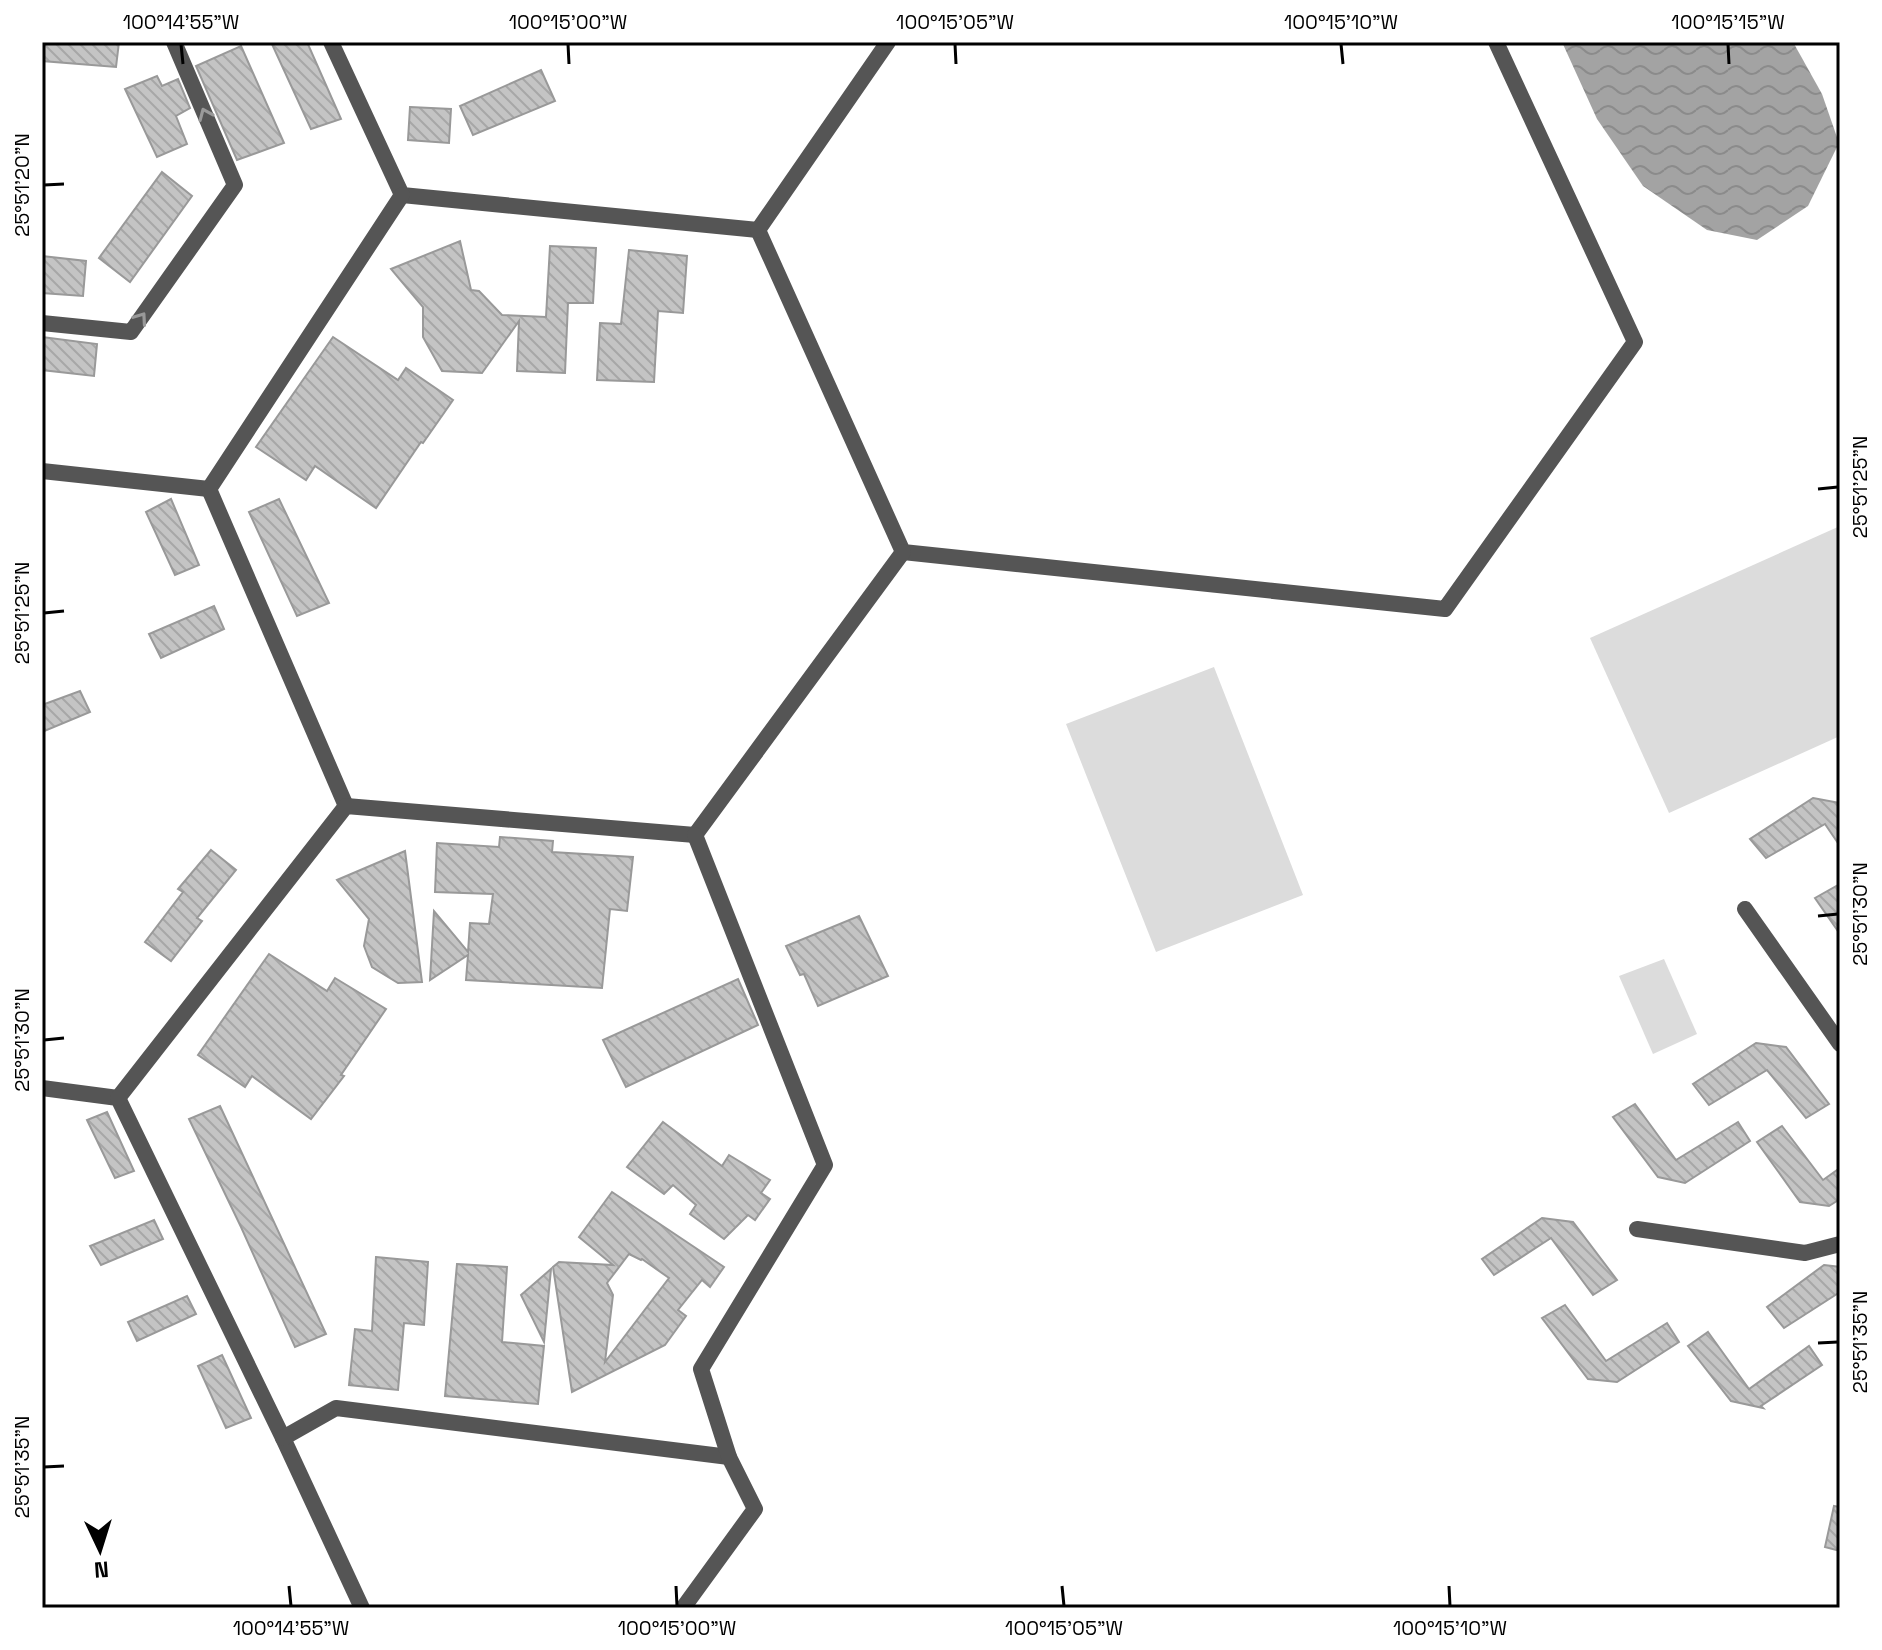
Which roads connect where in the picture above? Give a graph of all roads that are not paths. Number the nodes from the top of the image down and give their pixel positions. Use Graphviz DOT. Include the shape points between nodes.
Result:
graph roads {
  1 [pos="174,42"];
  2 [pos="331,42"];
  3 [pos="888,42"];
  4 [pos="1496,42"];
  5 [pos="402,195"];
  6 [pos="758,230"];
  7 [pos="42,323"];
  8 [pos="42,471"];
  9 [pos="209,489"];
  10 [pos="903,552"];
  11 [pos="346,806"];
  12 [pos="695,835"];
  13 [pos="1745,909"];
  14 [pos="1840,1044"];
  15 [pos="42,1088"];
  16 [pos="118,1098"];
  17 [pos="1637,1229"];
  18 [pos="1840,1244"];
  19 [pos="283,1438"];
  20 [pos="729,1457"];
  21 [pos="362,1608"];
  22 [pos="683,1608"];
  7 -- 1 [label="street, one-way" via="131,332 235,185"];
  2 -- 5 [label="street"];
  3 -- 6 [label="street"];
  4 -- 10 [label="street" via="1635,342 1445,609"];
  5 -- 6 [label="street"];
  5 -- 9 [label="street"];
  6 -- 10 [label="street"];
  8 -- 9 [label="street"];
  9 -- 11 [label="street"];
  10 -- 12 [label="street"];
  11 -- 12 [label="street"];
  11 -- 16 [label="street"];
  12 -- 20 [label="street" via="825,1165 701,1369"];
  13 -- 14 [label="street"];
  15 -- 16 [label="street"];
  16 -- 19 [label="street"];
  17 -- 18 [label="street" via="1805,1253"];
  19 -- 20 [label="street" via="336,1408"];
  19 -- 21 [label="street"];
  20 -- 22 [label="street" via="755,1509"];
}
